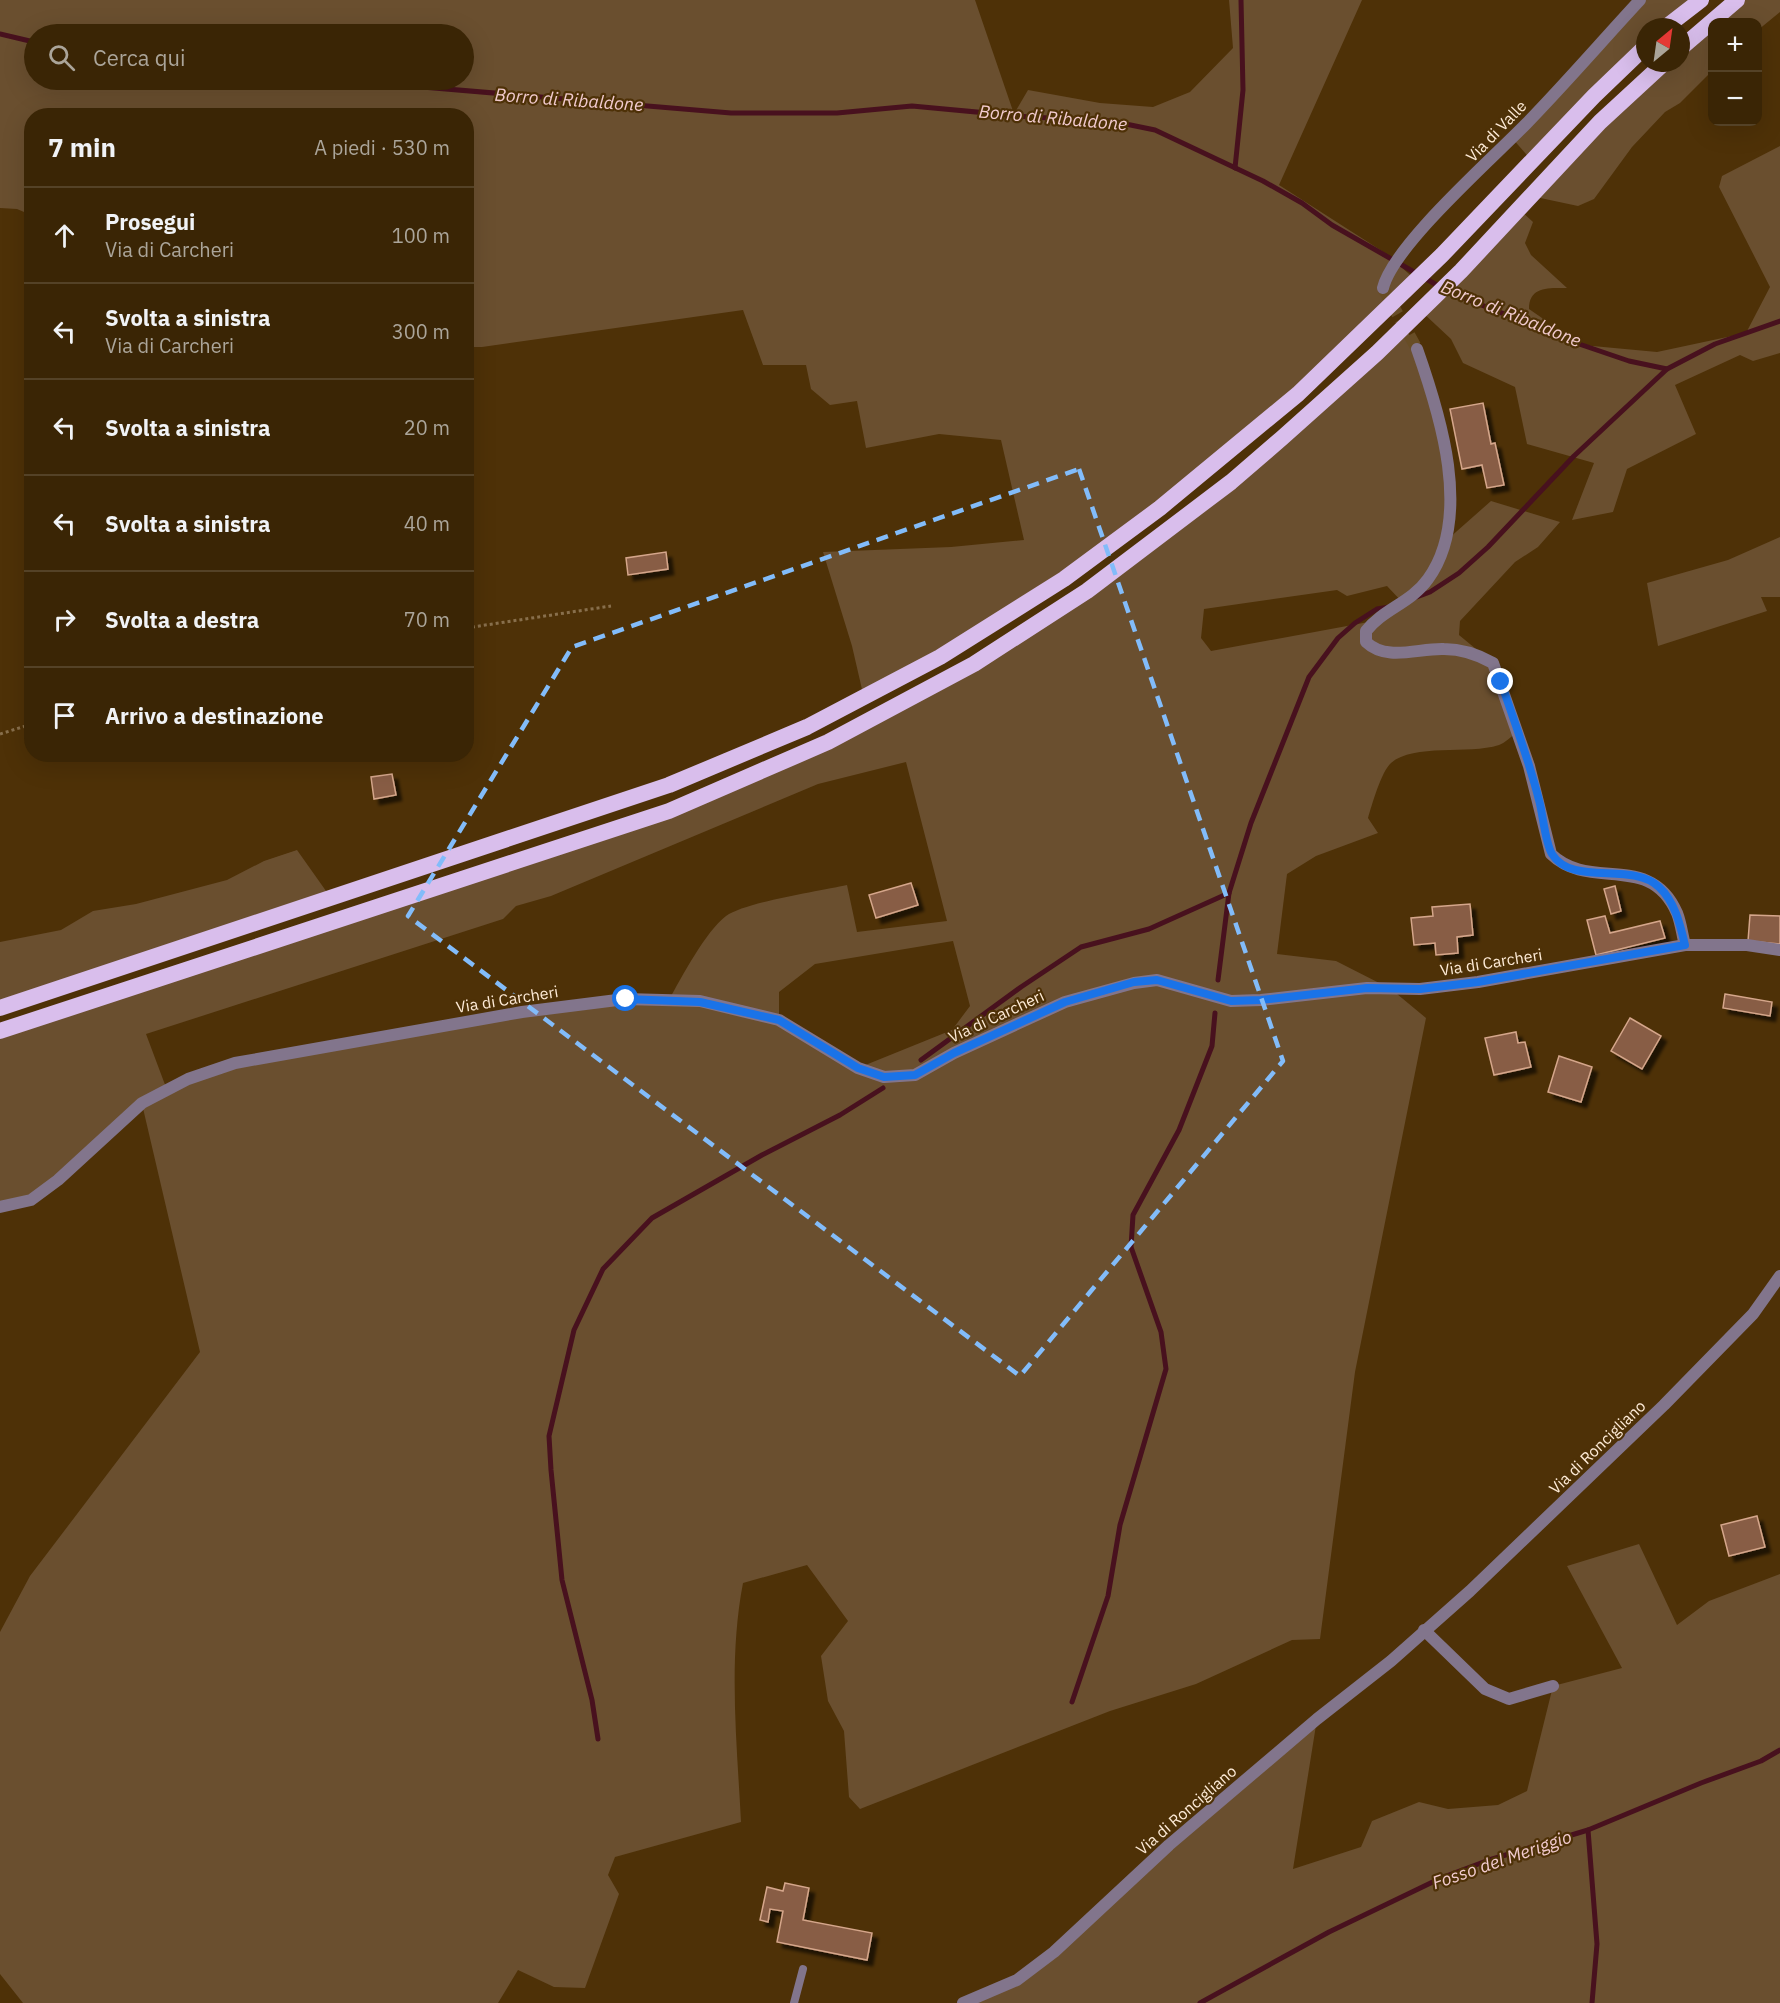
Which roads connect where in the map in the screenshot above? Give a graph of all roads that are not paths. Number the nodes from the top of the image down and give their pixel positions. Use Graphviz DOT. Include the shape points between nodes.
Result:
graph roads {
  1 [pos="1640,0"];
  2 [pos="1701,0"];
  3 [pos="1737,0"];
  4 [pos="1678,18"];
  5 [pos="1690,40"];
  6 [pos="1636,56"];
  7 [pos="1654,72"];
  8 [pos="1383,288"];
  9 [pos="1417,349"];
  10 [pos="1685,945"];
  11 [pos="1780,950"];
  12 [pos="0,1008"];
  13 [pos="0,1031"];
  14 [pos="0,1207"];
  15 [pos="1780,1276"];
  16 [pos="1424,1630"];
  17 [pos="1553,1686"];
  18 [pos="803,1969"];
  19 [pos="794,2003"];
  20 [pos="963,2003"];
  1 -- 8 [label="street, Via di Valle" via="1401,255"];
  2 -- 4 [label="highway"];
  3 -- 5 [label="highway"];
  6 -- 12 [label="highway" via="1442,255 1298,394 1160,508 1064,579 940,657 807,727 669,785"];
  7 -- 13 [label="highway" via="1600,122 1461,271 1282,438 1223,489 1087,591 974,664 828,742 669,811"];
  9 -- 10 [label="street" via="1435,402 1445,459 1451,509 1447,540 1429,578 1404,604 1374,621 1366,631 1366,642 1382,653 1443,648 1476,653 1493,663 1529,766 1551,854 1574,870 1625,873 1659,886 1677,912"];
  10 -- 11 [label="street, Via di Carcheri" via="1747,945"];
  10 -- 14 [label="street, Via di Carcheri" via="1420,989 1367,988 1261,1000 1231,1001 1157,980 1134,982 1065,1002 915,1075 884,1077 858,1068 779,1020 700,1002 626,999 522,1012 235,1063 188,1079 142,1103 31,1200"];
  15 -- 16 [label="street, Via di Roncigliano" via="1753,1314 1664,1406"];
  16 -- 17 [label="street" via="1485,1689 1509,1699"];
  16 -- 20 [label="street, Via di Roncigliano" via="1169,1845 1054,1952 1017,1980"];
  18 -- 19 [label="lane"];
}
